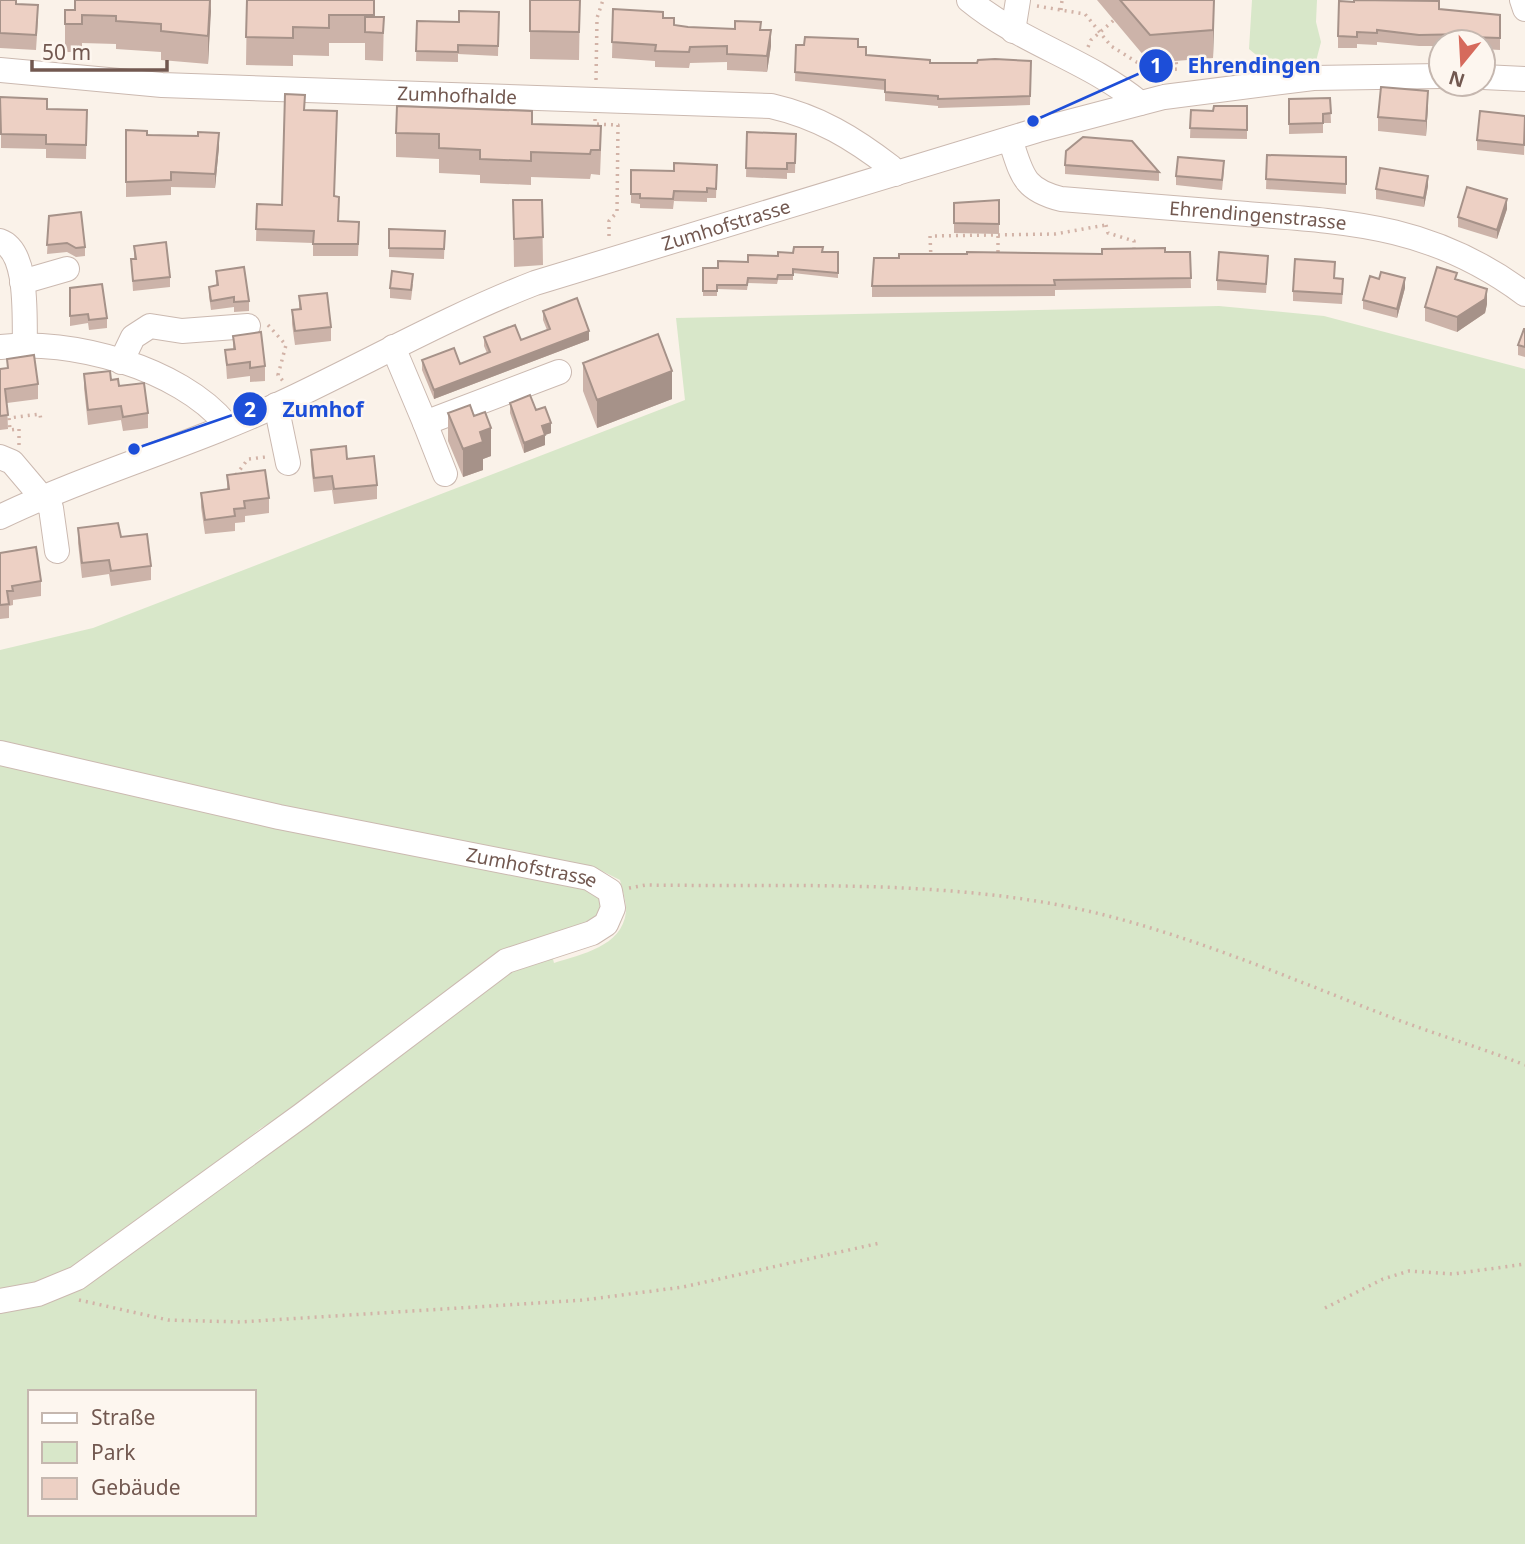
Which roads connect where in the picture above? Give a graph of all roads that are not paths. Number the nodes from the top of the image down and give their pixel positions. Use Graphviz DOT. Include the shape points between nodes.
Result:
graph roads {
  1 [pos="969,0"];
  2 [pos="1522,0"];
  3 [pos="1018,2"];
  4 [pos="1525,9"];
  5 [pos="1013,31"];
  6 [pos="0,70"];
  7 [pos="1427,76"];
  8 [pos="1497,78"];
  9 [pos="1525,79"];
  10 [pos="1140,103"];
  11 [pos="1010,139"];
  12 [pos="895,174"];
  13 [pos="0,241"];
  14 [pos="67,269"];
  15 [pos="22,282"];
  16 [pos="1525,294"];
  17 [pos="255,322"];
  18 [pos="25,344"];
  19 [pos="0,347"];
  20 [pos="393,347"];
  21 [pos="121,362"];
  22 [pos="559,372"];
  23 [pos="281,395"];
  24 [pos="425,423"];
  25 [pos="226,424"];
  26 [pos="7,455"];
  27 [pos="288,463"];
  28 [pos="445,474"];
  29 [pos="43,496"];
  30 [pos="0,517"];
  31 [pos="57,551"];
  32 [pos="0,753"];
  33 [pos="0,1301"];
  1 -- 5 [label="street"];
  2 -- 4 [label="street"];
  3 -- 5 [label="street"];
  5 -- 10 [label="street" via="1098,73"];
  6 -- 12 [label="street, Zumhofhalde" via="162,85 771,106 839,130"];
  7 -- 10 [label="street, Zumhofstrasse" via="1280,81"];
  8 -- 9 [label="street"];
  10 -- 11 [label="street, Zumhofstrasse"];
  11 -- 12 [label="street, Zumhofstrasse"];
  11 -- 16 [label="street, Ehrendingenstrasse" via="1027,184 1039,194 1366,224 1464,255"];
  12 -- 20 [label="street, Zumhofstrasse" via="535,283 475,306"];
  13 -- 15 [label="street" via="17,257"];
  14 -- 15 [label="street"];
  15 -- 18 [label="street"];
  17 -- 21 [label="street" via="183,331 150,326 133,337"];
  18 -- 19 [label="street"];
  18 -- 21 [label="street"];
  20 -- 23 [label="street, Zumhofstrasse"];
  20 -- 24 [label="street"];
  21 -- 25 [label="street" via="172,383"];
  22 -- 24 [label="street"];
  23 -- 25 [label="street, Zumhofstrasse"];
  23 -- 27 [label="street"];
  24 -- 28 [label="street"];
  25 -- 29 [label="street, Zumhofstrasse"];
  26 -- 29 [label="street"];
  29 -- 30 [label="street, Zumhofstrasse"];
  29 -- 31 [label="street" via="51,508"];
  32 -- 33 [label="street, Zumhofstrasse" via="279,817 576,875 610,891 613,908 606,924 592,933 506,961 117,1250 56,1288"];
}
